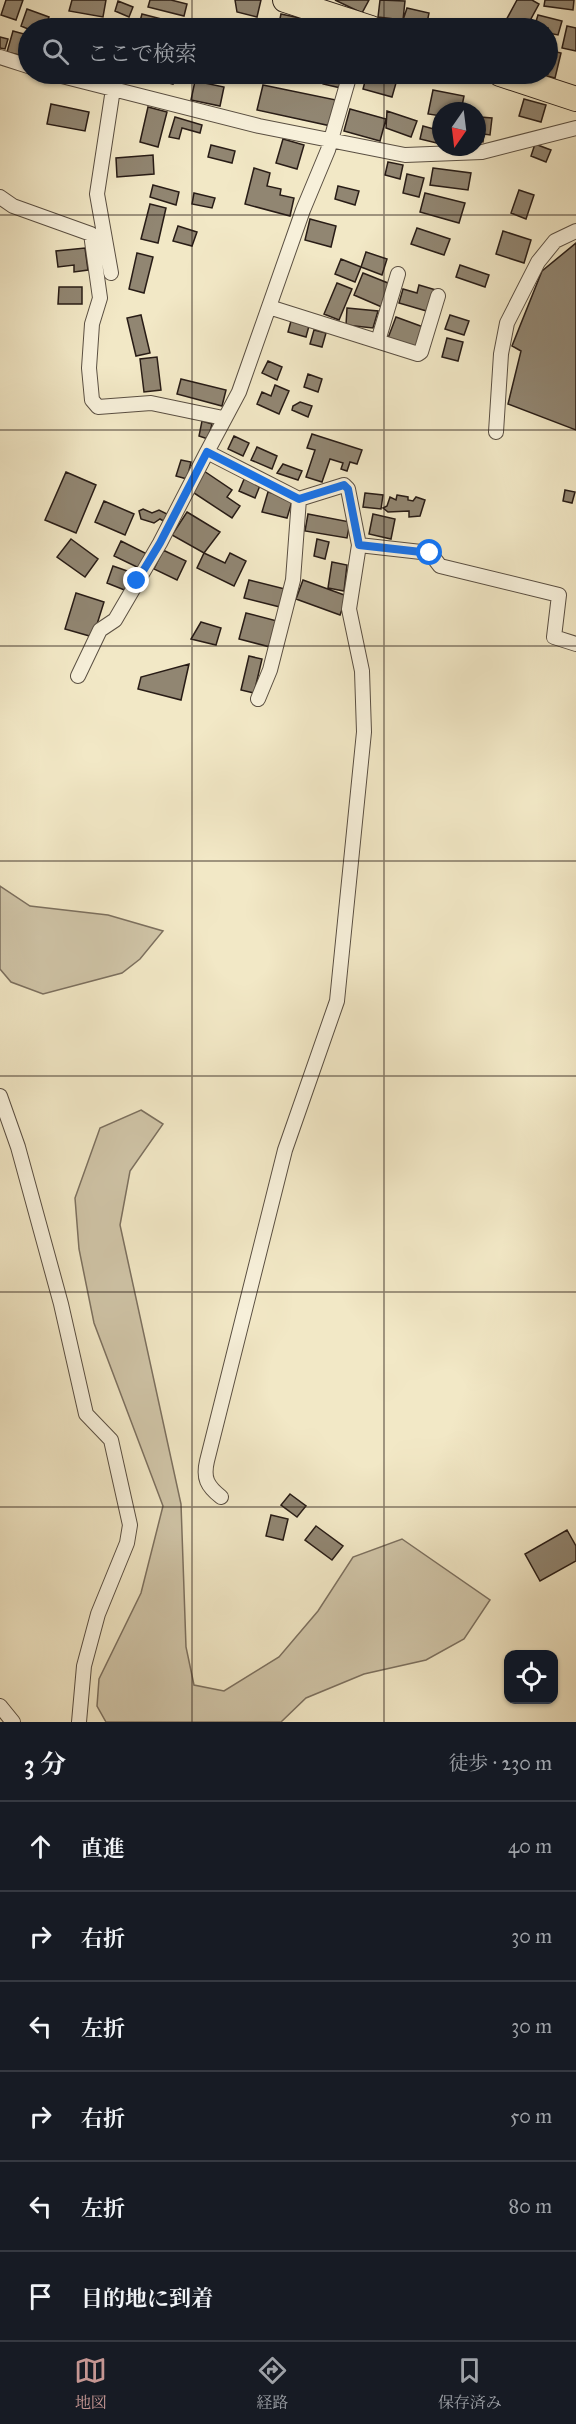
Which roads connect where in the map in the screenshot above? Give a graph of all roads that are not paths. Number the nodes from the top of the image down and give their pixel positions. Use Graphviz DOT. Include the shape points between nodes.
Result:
graph roads {
  1 [pos="285,0"];
  2 [pos="337,18"];
  3 [pos="0,57"];
  4 [pos="18,63"];
  5 [pos="93,84"];
  6 [pos="348,84"];
  7 [pos="530,84"];
  8 [pos="113,89"];
  9 [pos="576,99"];
  10 [pos="576,128"];
  11 [pos="331,140"];
  12 [pos="97,194"];
  13 [pos="0,197"];
  14 [pos="576,231"];
  15 [pos="91,234"];
  16 [pos="111,273"];
  17 [pos="398,274"];
  18 [pos="438,296"];
  19 [pos="269,307"];
  20 [pos="378,341"];
  21 [pos="223,418"];
  22 [pos="496,432"];
  23 [pos="207,452"];
  24 [pos="299,499"];
  25 [pos="359,545"];
  26 [pos="576,644"];
  27 [pos="78,676"];
  28 [pos="258,699"];
  29 [pos="0,1096"];
  30 [pos="221,1497"];
  31 [pos="0,1706"];
  32 [pos="13,1722"];
  33 [pos="79,1722"];
  1 -- 2 [label="highway"];
  3 -- 4 [label="street"];
  5 -- 8 [label="street"];
  6 -- 11 [label="street"];
  7 -- 9 [label="highway"];
  8 -- 11 [label="street"];
  8 -- 12 [label="street"];
  10 -- 11 [label="street" via="482,152 428,156"];
  11 -- 19 [label="street"];
  12 -- 15 [label="street" via="92,196"];
  12 -- 16 [label="street"];
  13 -- 15 [label="street" via="13,206"];
  14 -- 22 [label="street" via="555,241 538,261 507,323"];
  15 -- 21 [label="street" via="100,298 92,324 92,400 98,407 151,403"];
  17 -- 20 [label="street"];
  18 -- 20 [label="street" via="418,354"];
  19 -- 20 [label="street"];
  19 -- 21 [label="street" via="239,392"];
  21 -- 23 [label="street"];
  23 -- 24 [label="street"];
  23 -- 27 [label="street" via="160,543 115,620 100,630"];
  24 -- 25 [label="street" via="344,485"];
  24 -- 28 [label="street" via="293,580 270,670"];
  25 -- 26 [label="street" via="430,553 440,566 559,595 554,637"];
  25 -- 30 [label="street" via="349,609 362,671 364,732 337,1001 285,1150 204,1472 210,1488"];
  29 -- 33 [label="street" via="58,1292 86,1414 111,1440 130,1525 84,1666"];
  31 -- 32 [label="street"];
}
